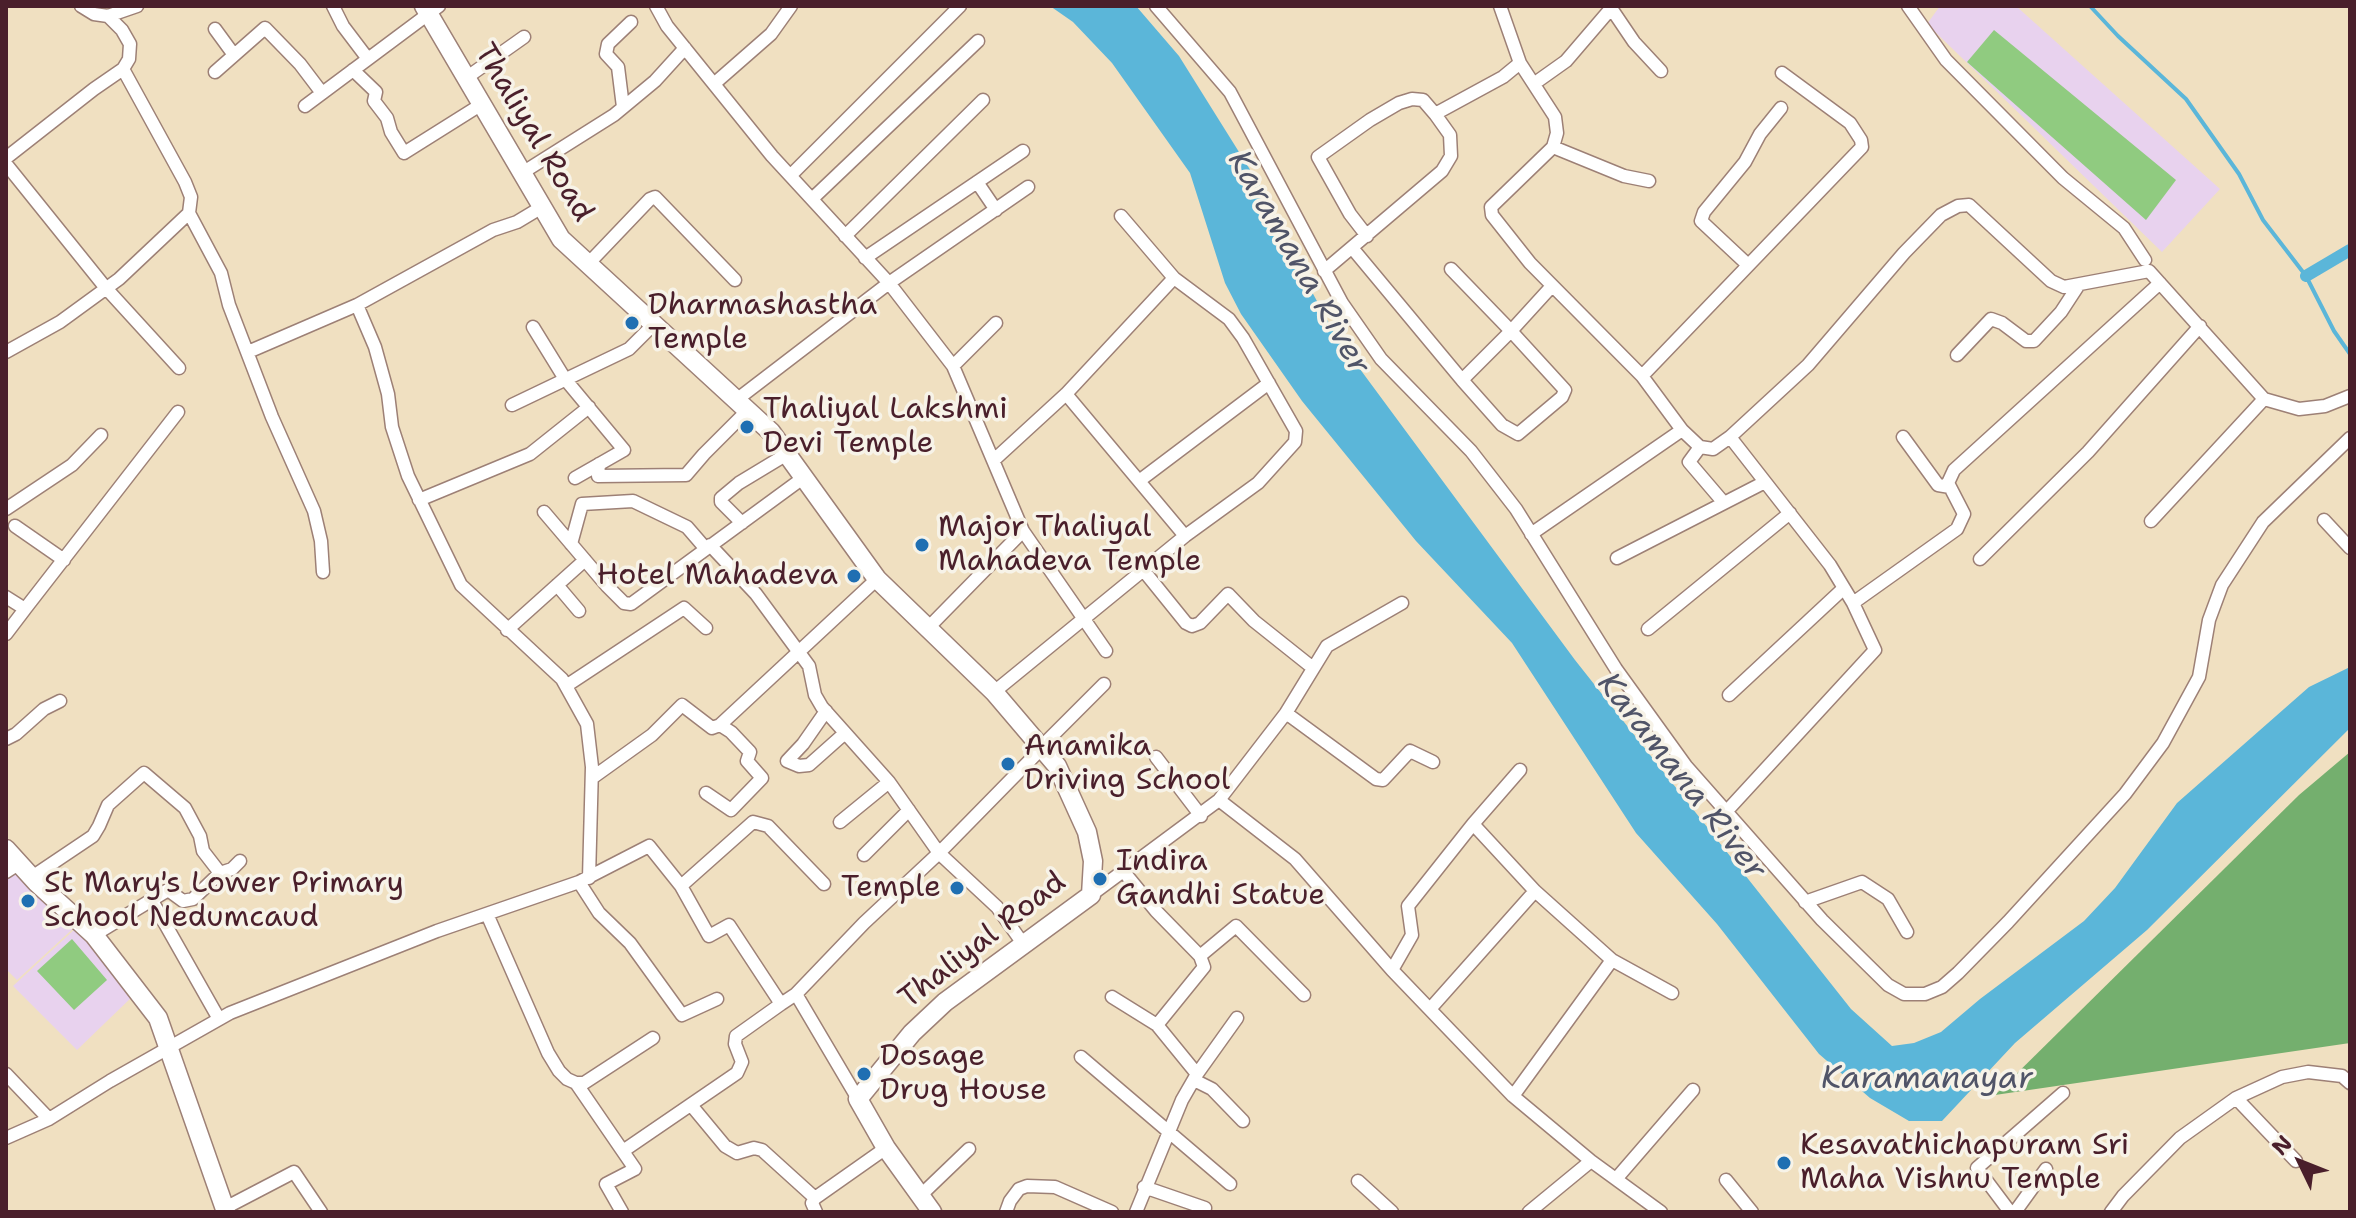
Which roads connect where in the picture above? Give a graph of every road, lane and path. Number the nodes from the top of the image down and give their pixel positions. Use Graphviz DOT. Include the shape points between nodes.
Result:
graph roads {
  1 [pos="81,6"];
  2 [pos="137,6"];
  3 [pos="333,6"];
  4 [pos="656,6"];
  5 [pos="791,6"];
  6 [pos="960,6"];
  7 [pos="1156,6"];
  8 [pos="1500,6"];
  9 [pos="1908,6"];
  10 [pos="430,9"];
  11 [pos="108,16"];
  12 [pos="631,22"];
  13 [pos="215,29"];
  14 [pos="524,37"];
  15 [pos="978,41"];
  16 [pos="685,48"];
  17 [pos="234,55"];
  18 [pos="368,59"];
  19 [pos="1520,63"];
  20 [pos="123,69"];
  21 [pos="353,70"];
  22 [pos="1661,71"];
  23 [pos="215,72"];
  24 [pos="1782,73"];
  25 [pos="466,78"];
  26 [pos="715,83"];
  27 [pos="1535,83"];
  28 [pos="322,93"];
  29 [pos="983,100"];
  30 [pos="482,104"];
  31 [pos="305,106"];
  32 [pos="623,107"];
  33 [pos="1781,108"];
  34 [pos="1435,114"];
  35 [pos="1553,147"];
  36 [pos="1023,151"];
  37 [pos="6,158"];
  38 [pos="6,164"];
  39 [pos="522,173"];
  40 [pos="791,175"];
  41 [pos="1649,181"];
  42 [pos="977,182"];
  43 [pos="1028,187"];
  44 [pos="812,199"];
  45 [pos="542,207"];
  46 [pos="996,210"];
  47 [pos="189,213"];
  48 [pos="1121,216"];
  49 [pos="845,236"];
  50 [pos="1367,236"];
  51 [pos="1353,249"];
  52 [pos="865,258"];
  53 [pos="2145,260"];
  54 [pos="588,264"];
  55 [pos="1748,265"];
  56 [pos="1451,269"];
  57 [pos="1324,271"];
  58 [pos="1174,278"];
  59 [pos="735,280"];
  60 [pos="889,283"];
  61 [pos="2160,283"];
  62 [pos="1552,286"];
  63 [pos="2078,286"];
  64 [pos="105,287"];
  65 [pos="357,305"];
  66 [pos="996,323"];
  67 [pos="653,325"];
  68 [pos="2200,326"];
  69 [pos="533,327"];
  70 [pos="1511,331"];
  71 [pos="6,352"];
  72 [pos="248,352"];
  73 [pos="1957,355"];
  74 [pos="953,366"];
  75 [pos="179,368"];
  76 [pos="1642,376"];
  77 [pos="565,379"];
  78 [pos="1462,380"];
  79 [pos="1269,383"];
  80 [pos="1066,394"];
  81 [pos="2350,396"];
  82 [pos="2264,399"];
  83 [pos="512,405"];
  84 [pos="741,406"];
  85 [pos="589,407"];
  86 [pos="178,412"];
  87 [pos="1682,430"];
  88 [pos="101,435"];
  89 [pos="1730,437"];
  90 [pos="1903,437"];
  91 [pos="2350,438"];
  92 [pos="1700,447"];
  93 [pos="787,454"];
  94 [pos="994,460"];
  95 [pos="599,464"];
  96 [pos="575,478"];
  97 [pos="803,478"];
  98 [pos="1139,481"];
  99 [pos="1765,482"];
  100 [pos="1950,487"];
  101 [pos="419,500"];
  102 [pos="1724,503"];
  103 [pos="6,509"];
  104 [pos="544,512"];
  105 [pos="1790,513"];
  106 [pos="2324,520"];
  107 [pos="2151,521"];
  108 [pos="742,523"];
  109 [pos="15,526"];
  110 [pos="1023,531"];
  111 [pos="1531,534"];
  112 [pos="1185,536"];
  113 [pos="571,544"];
  114 [pos="708,547"];
  115 [pos="2350,548"];
  116 [pos="1617,558"];
  117 [pos="1980,559"];
  118 [pos="64,560"];
  119 [pos="585,560"];
  120 [pos="1144,571"];
  121 [pos="323,572"];
  122 [pos="877,579"];
  123 [pos="557,585"];
  124 [pos="1844,588"];
  125 [pos="6,597"];
  126 [pos="1402,603"];
  127 [pos="1853,603"];
  128 [pos="25,609"];
  129 [pos="579,611"];
  130 [pos="1083,620"];
  131 [pos="706,628"];
  132 [pos="927,629"];
  133 [pos="1648,629"];
  134 [pos="507,630"];
  135 [pos="6,634"];
  136 [pos="1106,651"];
  137 [pos="800,652"];
  138 [pos="1313,668"];
  139 [pos="1104,684"];
  140 [pos="566,686"];
  141 [pos="994,692"];
  142 [pos="1729,695"];
  143 [pos="60,701"];
  144 [pos="826,711"];
  145 [pos="1286,713"];
  146 [pos="720,725"];
  147 [pos="845,733"];
  148 [pos="6,739"];
  149 [pos="1042,748"];
  150 [pos="1156,757"];
  151 [pos="1433,762"];
  152 [pos="1520,770"];
  153 [pos="592,778"];
  154 [pos="889,782"];
  155 [pos="706,793"];
  156 [pos="1219,800"];
  157 [pos="731,810"];
  158 [pos="909,810"];
  159 [pos="1725,813"];
  160 [pos="1201,816"];
  161 [pos="840,822"];
  162 [pos="1473,824"];
  163 [pos="746,826"];
  164 [pos="6,849"];
  165 [pos="939,853"];
  166 [pos="864,855"];
  167 [pos="240,861"];
  168 [pos="19,871"];
  169 [pos="1124,872"];
  170 [pos="220,873"];
  171 [pos="584,880"];
  172 [pos="824,884"];
  173 [pos="681,886"];
  174 [pos="1535,891"];
  175 [pos="1091,895"];
  176 [pos="151,899"];
  177 [pos="1805,902"];
  178 [pos="487,914"];
  179 [pos="1907,932"];
  180 [pos="94,935"];
  181 [pos="1024,945"];
  182 [pos="1200,956"];
  183 [pos="1612,960"];
  184 [pos="1392,970"];
  185 [pos="1672,993"];
  186 [pos="796,994"];
  187 [pos="1304,995"];
  188 [pos="1112,997"];
  189 [pos="717,999"];
  190 [pos="781,1004"];
  191 [pos="1430,1009"];
  192 [pos="1237,1018"];
  193 [pos="219,1019"];
  194 [pos="1157,1025"];
  195 [pos="653,1038"];
  196 [pos="168,1048"];
  197 [pos="1081,1057"];
  198 [pos="6,1074"];
  199 [pos="1196,1077"];
  200 [pos="576,1083"];
  201 [pos="2350,1083"];
  202 [pos="1693,1090"];
  203 [pos="2063,1093"];
  204 [pos="1513,1096"];
  205 [pos="2236,1098"];
  206 [pos="858,1099"];
  207 [pos="691,1105"];
  208 [pos="49,1119"];
  209 [pos="1243,1121"];
  210 [pos="1170,1131"];
  211 [pos="6,1138"];
  212 [pos="886,1148"];
  213 [pos="969,1149"];
  214 [pos="623,1151"];
  215 [pos="1591,1161"];
  216 [pos="2296,1161"];
  217 [pos="2046,1169"];
  218 [pos="1616,1179"];
  219 [pos="1726,1180"];
  220 [pos="1358,1181"];
  221 [pos="1230,1184"];
  222 [pos="1144,1187"];
  223 [pos="920,1196"];
  224 [pos="815,1198"];
  225 [pos="1205,1208"];
  226 [pos="226,1210"];
  227 [pos="321,1212"];
  228 [pos="622,1212"];
  229 [pos="816,1212"];
  230 [pos="932,1212"];
  231 [pos="1006,1212"];
  232 [pos="1112,1212"];
  233 [pos="1136,1212"];
  234 [pos="1392,1212"];
  235 [pos="1529,1212"];
  236 [pos="1661,1212"];
  237 [pos="1752,1212"];
  238 [pos="2012,1212"];
  239 [pos="2111,1212"];
  1 -- 11 [label="street"];
  2 -- 11 [label="street"];
  3 -- 18 [label="street"];
  4 -- 16 [label="street"];
  5 -- 26 [label="street" via="771,34"];
  6 -- 40 [label="street"];
  7 -- 57 [label="street" via="1230,92"];
  8 -- 19 [label="street"];
  9 -- 53 [label="street" via="1946,60 2063,178 2124,228"];
  10 -- 18 [label="street"];
  10 -- 25 [label="street, Thaliyal Road"];
  11 -- 20 [label="street" via="130,44"];
  12 -- 32 [label="street" via="608,44 606,54 618,67"];
  13 -- 17 [label="street"];
  14 -- 25 [label="street"];
  15 -- 44 [label="street"];
  16 -- 26 [label="street"];
  16 -- 32 [label="street"];
  17 -- 23 [label="street"];
  17 -- 28 [label="street" via="265,28"];
  18 -- 21 [label="street"];
  19 -- 27 [label="street"];
  19 -- 34 [label="street"];
  20 -- 37 [label="street"];
  20 -- 47 [label="street" via="185,182 191,197"];
  21 -- 28 [label="street"];
  21 -- 30 [label="street" via="376,92 374,101 404,153"];
  22 -- 27 [label="street" via="1613,11 1566,61"];
  24 -- 55 [label="street" via="1850,123 1862,147"];
  25 -- 30 [label="street, Thaliyal Road"];
  26 -- 40 [label="street"];
  27 -- 35 [label="street" via="1555,117"];
  28 -- 31 [label="street"];
  29 -- 49 [label="street"];
  30 -- 39 [label="street, Thaliyal Road"];
  32 -- 39 [label="street"];
  33 -- 55 [label="street" via="1701,221"];
  34 -- 50 [label="street" via="1450,135 1451,156 1442,171"];
  34 -- 50 [label="street" via="1423,100 1399,103 1318,157"];
  35 -- 41 [label="street"];
  35 -- 62 [label="street" via="1491,207 1492,215"];
  36 -- 42 [label="street"];
  38 -- 64 [label="street"];
  39 -- 45 [label="street, Thaliyal Road"];
  40 -- 44 [label="street"];
  42 -- 46 [label="street"];
  42 -- 52 [label="street"];
  43 -- 46 [label="street"];
  44 -- 49 [label="street"];
  45 -- 54 [label="street, Thaliyal Road" via="561,239"];
  45 -- 65 [label="street"];
  46 -- 60 [label="street"];
  47 -- 64 [label="street"];
  47 -- 72 [label="street" via="221,273"];
  48 -- 58 [label="street"];
  49 -- 52 [label="street"];
  50 -- 51 [label="street"];
  51 -- 57 [label="street"];
  51 -- 78 [label="street"];
  52 -- 60 [label="street"];
  54 -- 59 [label="street" via="655,197"];
  54 -- 67 [label="street, Thaliyal Road"];
  55 -- 76 [label="street"];
  56 -- 70 [label="street"];
  57 -- 111 [label="street" via="1381,359 1471,451"];
  58 -- 79 [label="street" via="1229,319"];
  58 -- 80 [label="street"];
  60 -- 74 [label="street"];
  60 -- 84 [label="street"];
  61 -- 63 [label="street" via="2149,271"];
  61 -- 68 [label="street"];
  61 -- 100 [label="street" via="1954,470"];
  62 -- 70 [label="street"];
  62 -- 76 [label="street"];
  63 -- 73 [label="street" via="2034,341 1991,319"];
  63 -- 89 [label="street" via="2051,281 1969,205 1958,206 1941,215 1808,365"];
  64 -- 71 [label="street" via="60,322"];
  64 -- 75 [label="street"];
  65 -- 72 [label="street"];
  65 -- 101 [label="street" via="375,347 392,427"];
  66 -- 74 [label="street"];
  67 -- 77 [label="street" via="629,349"];
  67 -- 84 [label="street, Thaliyal Road"];
  68 -- 82 [label="street"];
  68 -- 117 [label="street" via="2088,452"];
  69 -- 77 [label="street"];
  70 -- 78 [label="street"];
  70 -- 78 [label="street" via="1565,390 1562,397 1518,434 1502,425"];
  72 -- 121 [label="street" via="314,511"];
  74 -- 94 [label="street"];
  76 -- 87 [label="street"];
  77 -- 83 [label="street"];
  77 -- 85 [label="street"];
  79 -- 98 [label="street"];
  79 -- 112 [label="street" via="1293,423 1295,442 1258,483"];
  80 -- 94 [label="street"];
  80 -- 98 [label="street"];
  81 -- 82 [label="street" via="2299,409"];
  82 -- 107 [label="street"];
  84 -- 93 [label="street, Thaliyal Road"];
  84 -- 95 [label="street" via="686,475 598,476"];
  85 -- 95 [label="street" via="624,450"];
  85 -- 101 [label="street" via="530,454"];
  86 -- 118 [label="street"];
  87 -- 92 [label="street"];
  87 -- 111 [label="street"];
  88 -- 103 [label="street" via="72,465"];
  89 -- 92 [label="street" via="1713,449"];
  89 -- 99 [label="street"];
  90 -- 100 [label="street" via="1938,485"];
  91 -- 177 [label="street" via="2263,522 2222,585 2209,620 2199,677 2163,743 2125,794 1942,987 1904,994 1888,985"];
  92 -- 102 [label="street" via="1689,462"];
  93 -- 97 [label="street, Thaliyal Road"];
  93 -- 108 [label="street" via="721,498"];
  94 -- 110 [label="street"];
  95 -- 96 [label="street"];
  97 -- 108 [label="street"];
  97 -- 122 [label="street, Thaliyal Road"];
  98 -- 112 [label="street"];
  99 -- 102 [label="street"];
  99 -- 105 [label="street"];
  100 -- 127 [label="street" via="1964,514 1957,529"];
  101 -- 134 [label="street" via="461,585"];
  102 -- 116 [label="street"];
  104 -- 113 [label="street"];
  105 -- 124 [label="street"];
  105 -- 133 [label="street"];
  106 -- 115 [label="street"];
  108 -- 114 [label="street"];
  109 -- 118 [label="street"];
  110 -- 130 [label="street"];
  110 -- 132 [label="street"];
  111 -- 159 [label="street" via="1616,669"];
  112 -- 120 [label="street"];
  113 -- 114 [label="street" via="582,504 633,501 687,527"];
  113 -- 119 [label="street"];
  114 -- 119 [label="street" via="631,604 624,603"];
  114 -- 137 [label="street" via="756,594"];
  118 -- 128 [label="street"];
  119 -- 123 [label="street"];
  120 -- 130 [label="street"];
  120 -- 138 [label="street" via="1186,623 1200,623 1228,594"];
  122 -- 132 [label="street, Thaliyal Road"];
  122 -- 137 [label="street"];
  123 -- 129 [label="street"];
  123 -- 134 [label="street"];
  124 -- 127 [label="street"];
  124 -- 142 [label="street"];
  125 -- 128 [label="street"];
  126 -- 138 [label="street" via="1327,646"];
  127 -- 159 [label="street" via="1875,650"];
  128 -- 135 [label="street"];
  130 -- 136 [label="street"];
  130 -- 141 [label="street"];
  131 -- 140 [label="street" via="684,608"];
  132 -- 141 [label="street, Thaliyal Road"];
  134 -- 140 [label="street"];
  137 -- 144 [label="street"];
  137 -- 146 [label="street"];
  138 -- 145 [label="street"];
  139 -- 149 [label="street"];
  140 -- 153 [label="street" via="587,724"];
  141 -- 149 [label="street, Thaliyal Road"];
  143 -- 148 [label="street"];
  144 -- 147 [label="street"];
  144 -- 147 [label="street" via="787,761 809,765"];
  145 -- 151 [label="street" via="1376,779 1383,780 1410,751"];
  145 -- 156 [label="street"];
  146 -- 153 [label="street" via="712,728 682,705 652,735"];
  146 -- 157 [label="street" via="750,752 747,761 762,778"];
  147 -- 154 [label="street"];
  149 -- 165 [label="street"];
  149 -- 175 [label="street, Thaliyal Road" via="1057,766 1087,832 1093,861"];
  150 -- 160 [label="street"];
  152 -- 162 [label="street"];
  153 -- 171 [label="street"];
  154 -- 158 [label="street"];
  154 -- 161 [label="street"];
  155 -- 157 [label="street"];
  156 -- 160 [label="street"];
  156 -- 184 [label="street" via="1295,859"];
  157 -- 163 [label="street"];
  158 -- 165 [label="street"];
  158 -- 166 [label="street"];
  159 -- 177 [label="street"];
  160 -- 169 [label="street"];
  162 -- 174 [label="street"];
  162 -- 184 [label="street" via="1408,906 1412,935"];
  163 -- 172 [label="street" via="768,826"];
  163 -- 173 [label="street"];
  164 -- 168 [label="street"];
  165 -- 181 [label="street" via="997,907"];
  165 -- 186 [label="street"];
  167 -- 170 [label="street"];
  168 -- 170 [label="street" via="93,836 108,805 144,773 185,808 203,851"];
  168 -- 180 [label="street"];
  169 -- 175 [label="street"];
  169 -- 182 [label="street"];
  170 -- 176 [label="street" via="193,899 183,901 168,890"];
  171 -- 173 [label="street" via="649,846"];
  171 -- 178 [label="street"];
  171 -- 189 [label="street" via="599,913 630,943 682,1015"];
  173 -- 190 [label="street" via="709,936 729,925"];
  174 -- 183 [label="street"];
  174 -- 191 [label="street"];
  175 -- 181 [label="street, Thaliyal Road"];
  176 -- 180 [label="street"];
  176 -- 193 [label="street"];
  177 -- 179 [label="street" via="1862,882 1888,899"];
  178 -- 193 [label="street"];
  178 -- 200 [label="street" via="548,1053 559,1071"];
  180 -- 196 [label="street" via="158,1018"];
  181 -- 206 [label="street, Thaliyal Road" via="945,1002"];
  182 -- 187 [label="street" via="1236,926"];
  182 -- 194 [label="street" via="1200,974"];
  183 -- 185 [label="street"];
  183 -- 204 [label="street"];
  184 -- 191 [label="street"];
  186 -- 190 [label="street"];
  186 -- 206 [label="street"];
  188 -- 194 [label="street"];
  190 -- 207 [label="street" via="736,1036 742,1062 737,1073"];
  191 -- 204 [label="street"];
  192 -- 199 [label="street"];
  193 -- 196 [label="street"];
  194 -- 199 [label="street"];
  195 -- 200 [label="street" via="584,1083"];
  196 -- 208 [label="street"];
  196 -- 226 [label="street"];
  197 -- 210 [label="street"];
  198 -- 208 [label="street"];
  199 -- 209 [label="street"];
  199 -- 210 [label="street"];
  200 -- 214 [label="street"];
  201 -- 205 [label="street" via="2342,1076 2308,1072 2282,1077"];
  202 -- 218 [label="street"];
  203 -- 238 [label="street" via="1977,1168"];
  204 -- 215 [label="street"];
  205 -- 216 [label="street"];
  205 -- 239 [label="street" via="2180,1138"];
  206 -- 212 [label="street"];
  207 -- 214 [label="street"];
  207 -- 224 [label="street" via="725,1146 737,1153 762,1150"];
  208 -- 211 [label="street"];
  210 -- 221 [label="street"];
  210 -- 222 [label="street"];
  212 -- 223 [label="street"];
  212 -- 224 [label="street"];
  213 -- 223 [label="street"];
  214 -- 228 [label="street" via="635,1169 606,1184"];
  215 -- 218 [label="street"];
  215 -- 235 [label="street"];
  217 -- 238 [label="street"];
  218 -- 236 [label="street"];
  219 -- 237 [label="street"];
  220 -- 234 [label="street"];
  222 -- 225 [label="street"];
  222 -- 233 [label="street"];
  223 -- 230 [label="street"];
  224 -- 229 [label="street"];
  226 -- 227 [label="street" via="294,1172"];
  231 -- 232 [label="street" via="1019,1189 1027,1186 1055,1187"];
}
